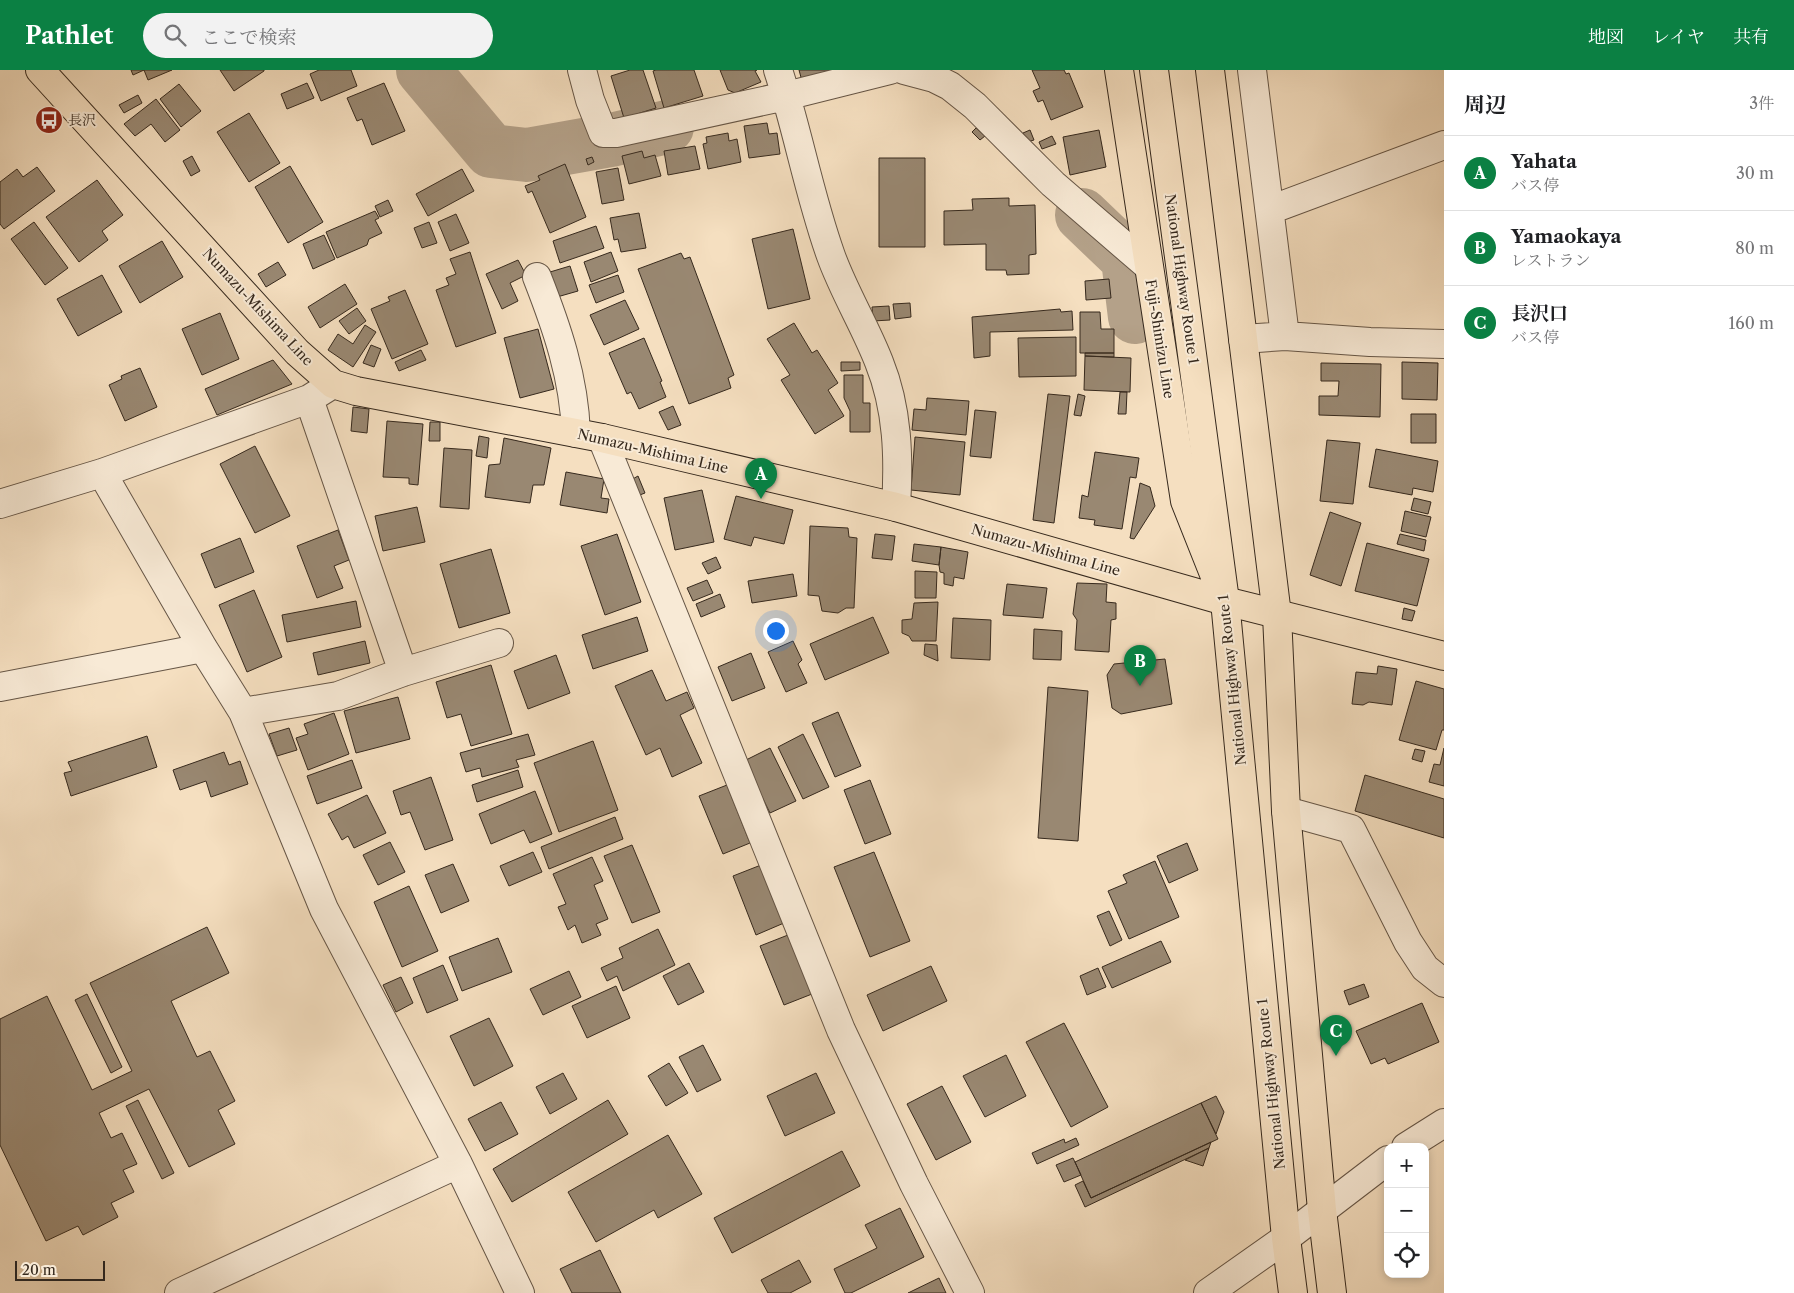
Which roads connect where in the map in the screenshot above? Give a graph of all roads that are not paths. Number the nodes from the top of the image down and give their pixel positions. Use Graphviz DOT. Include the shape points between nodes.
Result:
graph roads {
  1 [pos="40,70"];
  2 [pos="582,70"];
  3 [pos="778,70"];
  4 [pos="890,70"];
  5 [pos="904,70"];
  6 [pos="1119,70"];
  7 [pos="1154,70"];
  8 [pos="1210,70"];
  9 [pos="1252,70"];
  10 [pos="786,96"];
  11 [pos="1444,145"];
  12 [pos="1270,210"];
  13 [pos="1148,266"];
  14 [pos="537,277"];
  15 [pos="1285,336"];
  16 [pos="1243,339"];
  17 [pos="1444,344"];
  18 [pos="333,384"];
  19 [pos="309,399"];
  20 [pos="589,435"];
  21 [pos="102,474"];
  22 [pos="0,504"];
  23 [pos="896,508"];
  24 [pos="1225,602"];
  25 [pos="1277,615"];
  26 [pos="499,643"];
  27 [pos="203,648"];
  28 [pos="1444,656"];
  29 [pos="403,672"];
  30 [pos="0,687"];
  31 [pos="243,712"];
  32 [pos="1286,811"];
  33 [pos="1444,982"];
  34 [pos="1444,1123"];
  35 [pos="1412,1143"];
  36 [pos="1384,1163"];
  37 [pos="458,1164"];
  38 [pos="1322,1210"];
  39 [pos="1286,1238"];
  40 [pos="178,1293"];
  41 [pos="520,1293"];
  42 [pos="970,1293"];
  43 [pos="1208,1293"];
  44 [pos="1293,1293"];
  45 [pos="1332,1293"];
  1 -- 18 [label="main road, Numazu-Mishima Line" via="297,352"];
  2 -- 10 [label="street" via="603,133 616,133"];
  3 -- 10 [label="street"];
  4 -- 10 [label="street"];
  5 -- 13 [label="street" via="950,86 975,106 1053,184"];
  6 -- 13 [label="main road, Fuji-Shimizu Line"];
  7 -- 24 [label="main road, National Highway Route 1"];
  8 -- 16 [label="main road"];
  9 -- 12 [label="street"];
  10 -- 23 [label="street" via="831,257 879,362 894,413 898,472"];
  11 -- 12 [label="street"];
  12 -- 15 [label="street"];
  13 -- 24 [label="main road, Fuji-Shimizu Line" via="1185,501"];
  14 -- 20 [label="street" via="565,355 575,407"];
  15 -- 16 [label="street"];
  15 -- 17 [label="street"];
  16 -- 25 [label="main road"];
  18 -- 19 [label="street"];
  18 -- 20 [label="main road, Numazu-Mishima Line"];
  19 -- 21 [label="street"];
  19 -- 29 [label="street"];
  20 -- 23 [label="main road, Numazu-Mishima Line"];
  20 -- 42 [label="street" via="841,1030"];
  21 -- 22 [label="street"];
  21 -- 27 [label="street"];
  23 -- 24 [label="main road, Numazu-Mishima Line"];
  24 -- 25 [label="main road, Numazu-Mishima Line"];
  24 -- 39 [label="main road, National Highway Route 1"];
  25 -- 28 [label="main road, Numazu-Mishima Line"];
  25 -- 32 [label="main road"];
  26 -- 29 [label="street"];
  27 -- 30 [label="street"];
  27 -- 31 [label="street"];
  29 -- 31 [label="street" via="338,696"];
  31 -- 37 [label="street" via="324,909"];
  32 -- 33 [label="street" via="1351,829 1408,942 1425,968"];
  32 -- 38 [label="main road"];
  34 -- 35 [label="street"];
  36 -- 38 [label="street"];
  37 -- 40 [label="street"];
  37 -- 41 [label="street"];
  38 -- 39 [label="street"];
  38 -- 45 [label="main road"];
  39 -- 43 [label="street"];
  39 -- 44 [label="main road, National Highway Route 1"];
}
